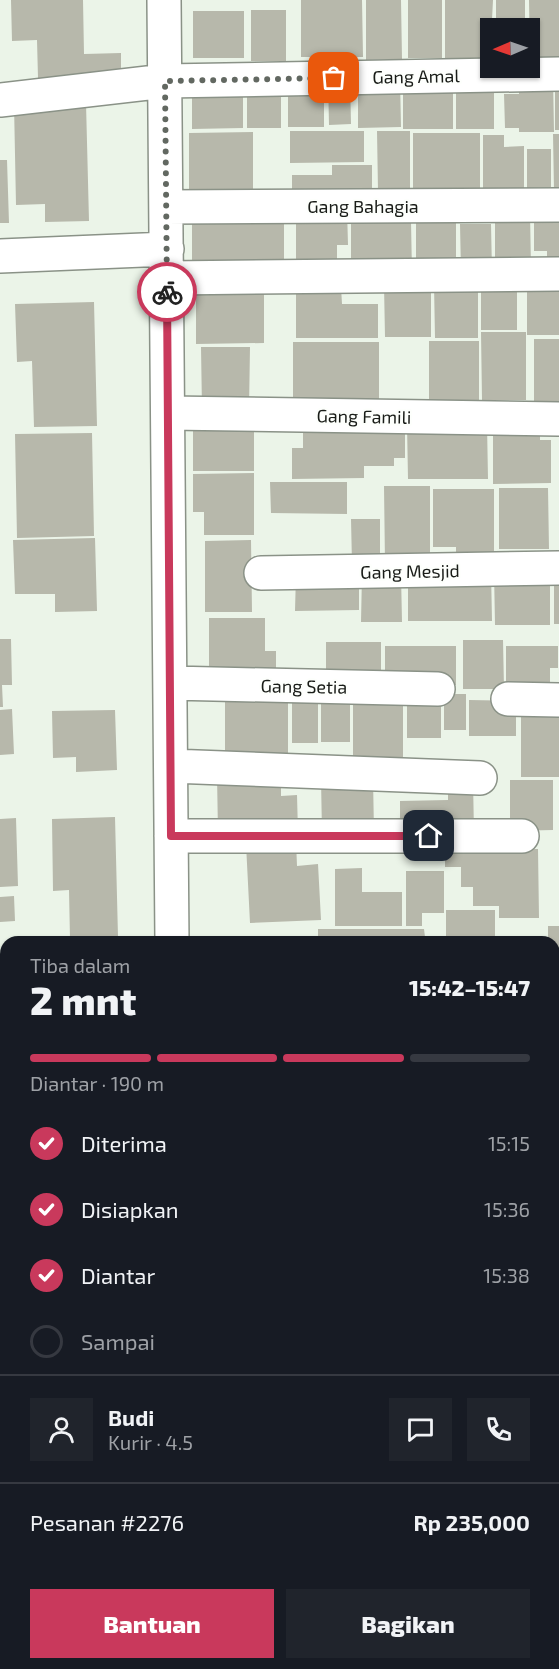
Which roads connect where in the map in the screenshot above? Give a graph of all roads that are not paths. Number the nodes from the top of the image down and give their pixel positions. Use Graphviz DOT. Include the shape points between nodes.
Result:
graph roads {
  1 [pos="164,0"];
  2 [pos="559,74"];
  3 [pos="165,81"];
  4 [pos="0,100"];
  5 [pos="559,205"];
  6 [pos="166,207"];
  7 [pos="0,256"];
  8 [pos="167,264"];
  9 [pos="559,274"];
  10 [pos="169,413"];
  11 [pos="559,419"];
  12 [pos="559,568"];
  13 [pos="261,573"];
  14 [pos="171,683"];
  15 [pos="438,689"];
  16 [pos="508,699"];
  17 [pos="559,700"];
  18 [pos="171,766"];
  19 [pos="480,778"];
  20 [pos="171,836"];
  21 [pos="522,836"];
  22 [pos="172,936"];
  1 -- 3 [label="street"];
  2 -- 3 [label="street, Gang Amal"];
  3 -- 4 [label="street, Gang Amal"];
  3 -- 6 [label="street"];
  5 -- 6 [label="street, Gang Bahagia"];
  6 -- 8 [label="street"];
  7 -- 8 [label="street"];
  8 -- 9 [label="street"];
  8 -- 10 [label="street"];
  10 -- 11 [label="street, Gang Famili"];
  10 -- 14 [label="street"];
  12 -- 13 [label="street, Gang Mesjid"];
  14 -- 15 [label="street, Gang Setia"];
  14 -- 18 [label="street"];
  16 -- 17 [label="street"];
  18 -- 19 [label="street"];
  18 -- 20 [label="street"];
  20 -- 21 [label="street"];
  20 -- 22 [label="street"];
}
